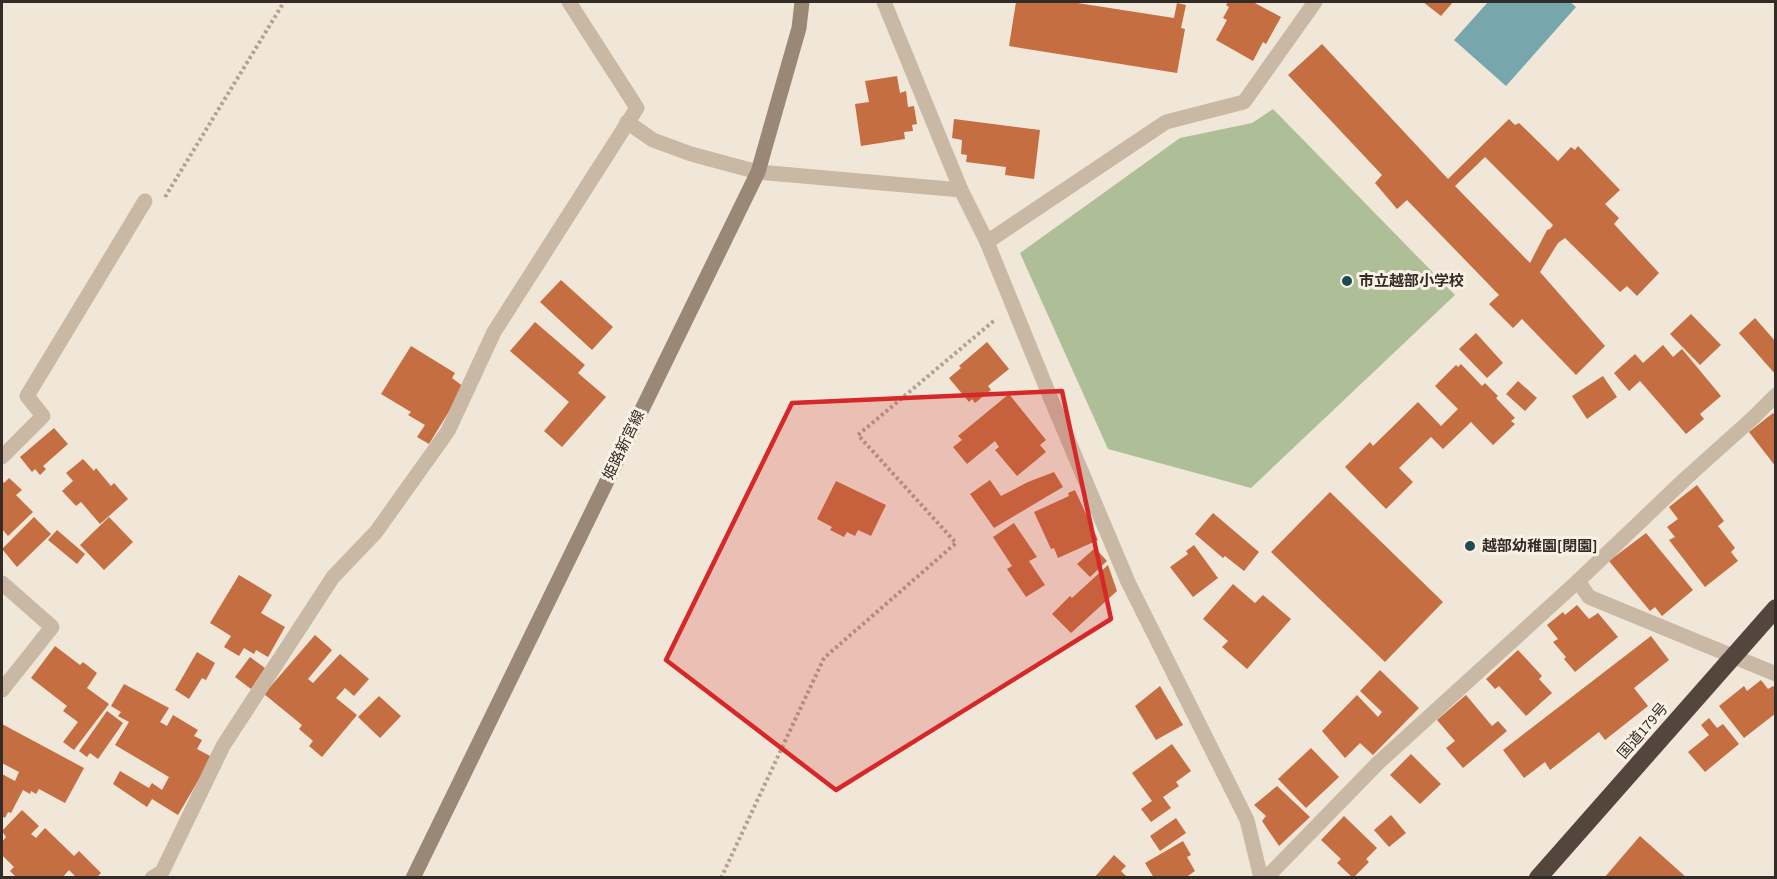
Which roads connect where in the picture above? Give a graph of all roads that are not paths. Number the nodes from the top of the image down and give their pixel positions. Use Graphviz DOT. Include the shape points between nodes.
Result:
graph roads {
  1 [pos="569,2"];
  2 [pos="802,2"];
  3 [pos="884,2"];
  4 [pos="1315,2"];
  5 [pos="627,122"];
  6 [pos="758,172"];
  7 [pos="961,190"];
  8 [pos="145,201"];
  9 [pos="987,242"];
  10 [pos="1776,395"];
  11 [pos="2,458"];
  12 [pos="1578,581"];
  13 [pos="2,583"];
  14 [pos="1776,608"];
  15 [pos="1734,655"];
  16 [pos="1776,674"];
  17 [pos="2,690"];
  18 [pos="160,876"];
  19 [pos="413,878"];
  20 [pos="1261,878"];
  21 [pos="1266,878"];
  22 [pos="1538,878"];
  1 -- 5 [label="street" via="637,108"];
  2 -- 6 [label="main road, 姫路新宮線" via="799,28"];
  3 -- 7 [label="street"];
  4 -- 9 [label="street" via="1244,102 1166,122"];
  5 -- 6 [label="street" via="653,140"];
  5 -- 18 [label="street" via="494,332 448,431 376,532 333,577 223,746"];
  6 -- 7 [label="street"];
  6 -- 19 [label="main road, 姫路新宮線"];
  7 -- 9 [label="street"];
  8 -- 11 [label="street" via="27,396 43,416"];
  9 -- 20 [label="street" via="1128,582 1247,820"];
  10 -- 12 [label="street"];
  12 -- 15 [label="street" via="1589,597"];
  12 -- 21 [label="street" via="1378,763"];
  13 -- 17 [label="street" via="52,627"];
  14 -- 15 [label="highway, 国道179号"];
  15 -- 16 [label="street"];
  15 -- 22 [label="highway, 国道179号"];
}
